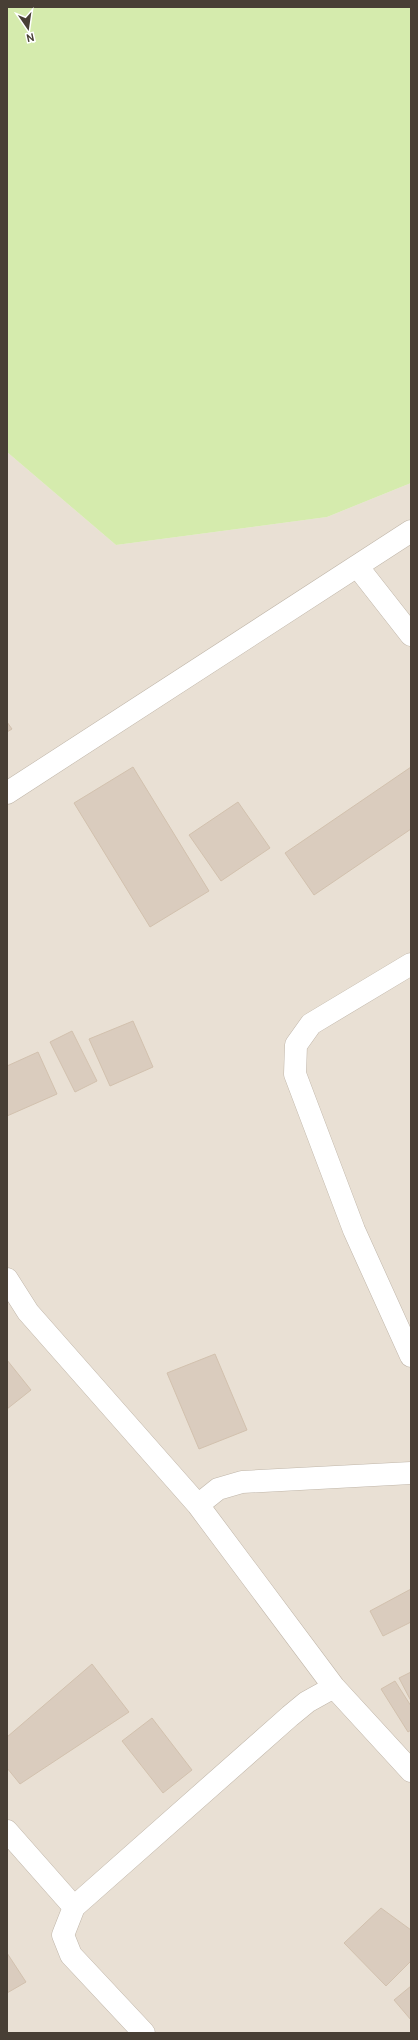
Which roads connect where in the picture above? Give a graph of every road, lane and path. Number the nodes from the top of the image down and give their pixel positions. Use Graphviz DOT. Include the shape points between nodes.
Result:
graph roads {
  1 [pos="411,531"];
  2 [pos="357,566"];
  3 [pos="411,635"];
  4 [pos="7,793"];
  5 [pos="411,964"];
  6 [pos="7,1279"];
  7 [pos="411,1356"];
  8 [pos="411,1473"];
  9 [pos="198,1505"];
  10 [pos="334,1687"];
  11 [pos="411,1771"];
  12 [pos="7,1831"];
  13 [pos="74,1907"];
  14 [pos="144,2033"];
  1 -- 2 [label="street"];
  2 -- 3 [label="street"];
  2 -- 4 [label="street"];
  5 -- 7 [label="street" via="311,1024 296,1045 295,1074 354,1230"];
  6 -- 9 [label="street" via="28,1312"];
  8 -- 9 [label="street" via="242,1482 218,1489"];
  9 -- 10 [label="street"];
  10 -- 11 [label="street"];
  10 -- 13 [label="street" via="307,1702 290,1716"];
  12 -- 13 [label="street"];
  13 -- 14 [label="street" via="63,1935 71,1954"];
}
